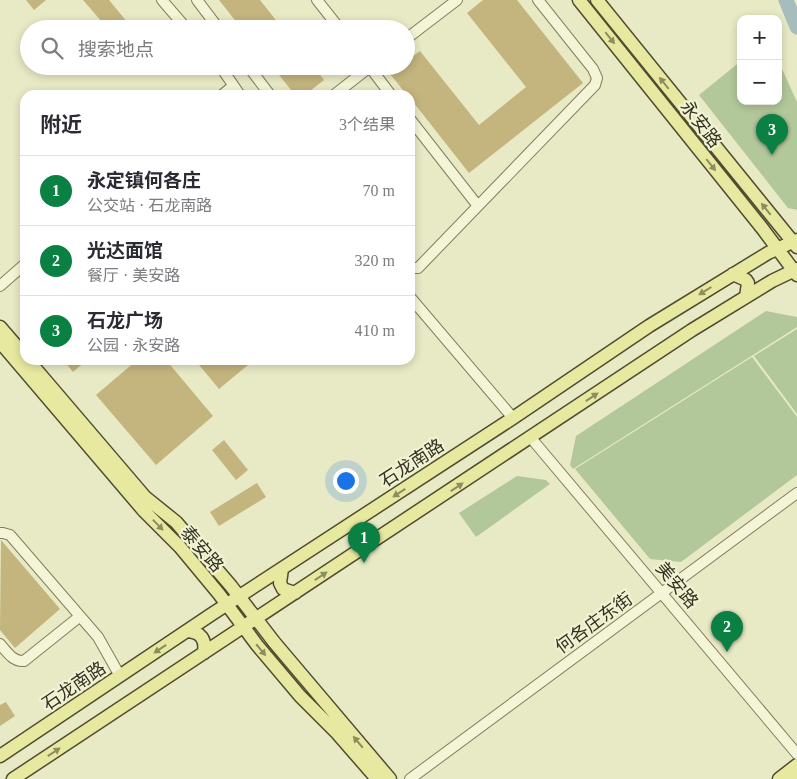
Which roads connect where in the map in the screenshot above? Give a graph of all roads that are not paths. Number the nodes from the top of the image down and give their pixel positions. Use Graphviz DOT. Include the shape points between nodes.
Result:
graph roads {
  1 [pos="162,0"];
  2 [pos="197,0"];
  3 [pos="317,0"];
  4 [pos="457,0"];
  5 [pos="538,0"];
  6 [pos="579,0"];
  7 [pos="597,0"];
  8 [pos="179,20"];
  9 [pos="212,20"];
  10 [pos="333,20"];
  11 [pos="415,32"];
  12 [pos="226,75"];
  13 [pos="255,75"];
  14 [pos="360,75"];
  15 [pos="376,75"];
  16 [pos="233,86"];
  17 [pos="228,90"];
  18 [pos="236,90"];
  19 [pos="266,90"];
  20 [pos="340,90"];
  21 [pos="387,90"];
  22 [pos="415,125"];
  23 [pos="478,206"];
  24 [pos="796,243"];
  25 [pos="778,249"];
  26 [pos="20,268"];
  27 [pos="415,268"];
  28 [pos="796,272"];
  29 [pos="733,274"];
  30 [pos="0,286"];
  31 [pos="746,297"];
  32 [pos="415,303"];
  33 [pos="0,327"];
  34 [pos="0,342"];
  35 [pos="20,350"];
  36 [pos="32,365"];
  37 [pos="513,418"];
  38 [pos="531,438"];
  39 [pos="797,493"];
  40 [pos="0,533"];
  41 [pos="282,569"];
  42 [pos="295,593"];
  43 [pos="662,593"];
  44 [pos="240,597"];
  45 [pos="227,605"];
  46 [pos="79,617"];
  47 [pos="256,618"];
  48 [pos="244,626"];
  49 [pos="187,631"];
  50 [pos="0,644"];
  51 [pos="204,653"];
  52 [pos="120,676"];
  53 [pos="797,754"];
  54 [pos="0,756"];
  55 [pos="797,765"];
  56 [pos="14,779"];
  57 [pos="377,779"];
  58 [pos="390,779"];
  59 [pos="410,779"];
  60 [pos="779,779"];
  1 -- 8 [label="street"];
  2 -- 9 [label="street"];
  3 -- 10 [label="street"];
  4 -- 11 [label="street"];
  5 -- 23 [label="street" via="593,69 597,78 595,85"];
  6 -- 25 [label="main road, 永安路, one-way"];
  24 -- 7 [label="main road, 永安路, one-way"];
  12 -- 16 [label="street"];
  13 -- 19 [label="street"];
  14 -- 20 [label="street"];
  15 -- 21 [label="street"];
  16 -- 17 [label="street"];
  16 -- 18 [label="street"];
  22 -- 23 [label="street"];
  23 -- 27 [label="street"];
  24 -- 25 [label="main road, 石龙南路"];
  25 -- 28 [label="main road, 永安路"];
  25 -- 29 [label="main road, 石龙南路"];
  26 -- 30 [label="street"];
  28 -- 31 [label="main road" via="772,281"];
  29 -- 31 [label="main road" via="746,280"];
  29 -- 37 [label="main road, 石龙南路, one-way"];
  38 -- 31 [label="main road, one-way"];
  32 -- 37 [label="street"];
  33 -- 35 [label="main road"];
  34 -- 45 [label="main road, 泰安路, one-way"];
  36 -- 44 [label="main road, 泰安路" via="145,497 176,522"];
  37 -- 41 [label="main road, 石龙南路, one-way"];
  42 -- 38 [label="main road, one-way"];
  38 -- 43 [label="street, 美安路"];
  39 -- 43 [label="street, 何各庄东街"];
  40 -- 46 [label="street" via="10,536"];
  41 -- 42 [label="main road" via="280,583 283,589"];
  41 -- 44 [label="main road, 石龙南路"];
  42 -- 47 [label="main road"];
  43 -- 53 [label="street, 美安路"];
  43 -- 59 [label="street, 何各庄东街"];
  44 -- 45 [label="main road, 石龙南路"];
  44 -- 47 [label="main road, 泰安路"];
  45 -- 48 [label="main road, 泰安路"];
  45 -- 49 [label="main road, 石龙南路"];
  46 -- 50 [label="street" via="24,661 12,658"];
  46 -- 52 [label="street" via="98,637"];
  47 -- 48 [label="main road"];
  58 -- 47 [label="main road, 泰安路, one-way"];
  48 -- 51 [label="main road"];
  48 -- 57 [label="main road, 泰安路, one-way" via="300,696 337,732"];
  49 -- 51 [label="main road" via="200,635 204,640"];
  49 -- 52 [label="main road, 石龙南路, one-way"];
  56 -- 51 [label="main road, one-way"];
  52 -- 54 [label="main road, 石龙南路"];
  55 -- 60 [label="main road"];
}
